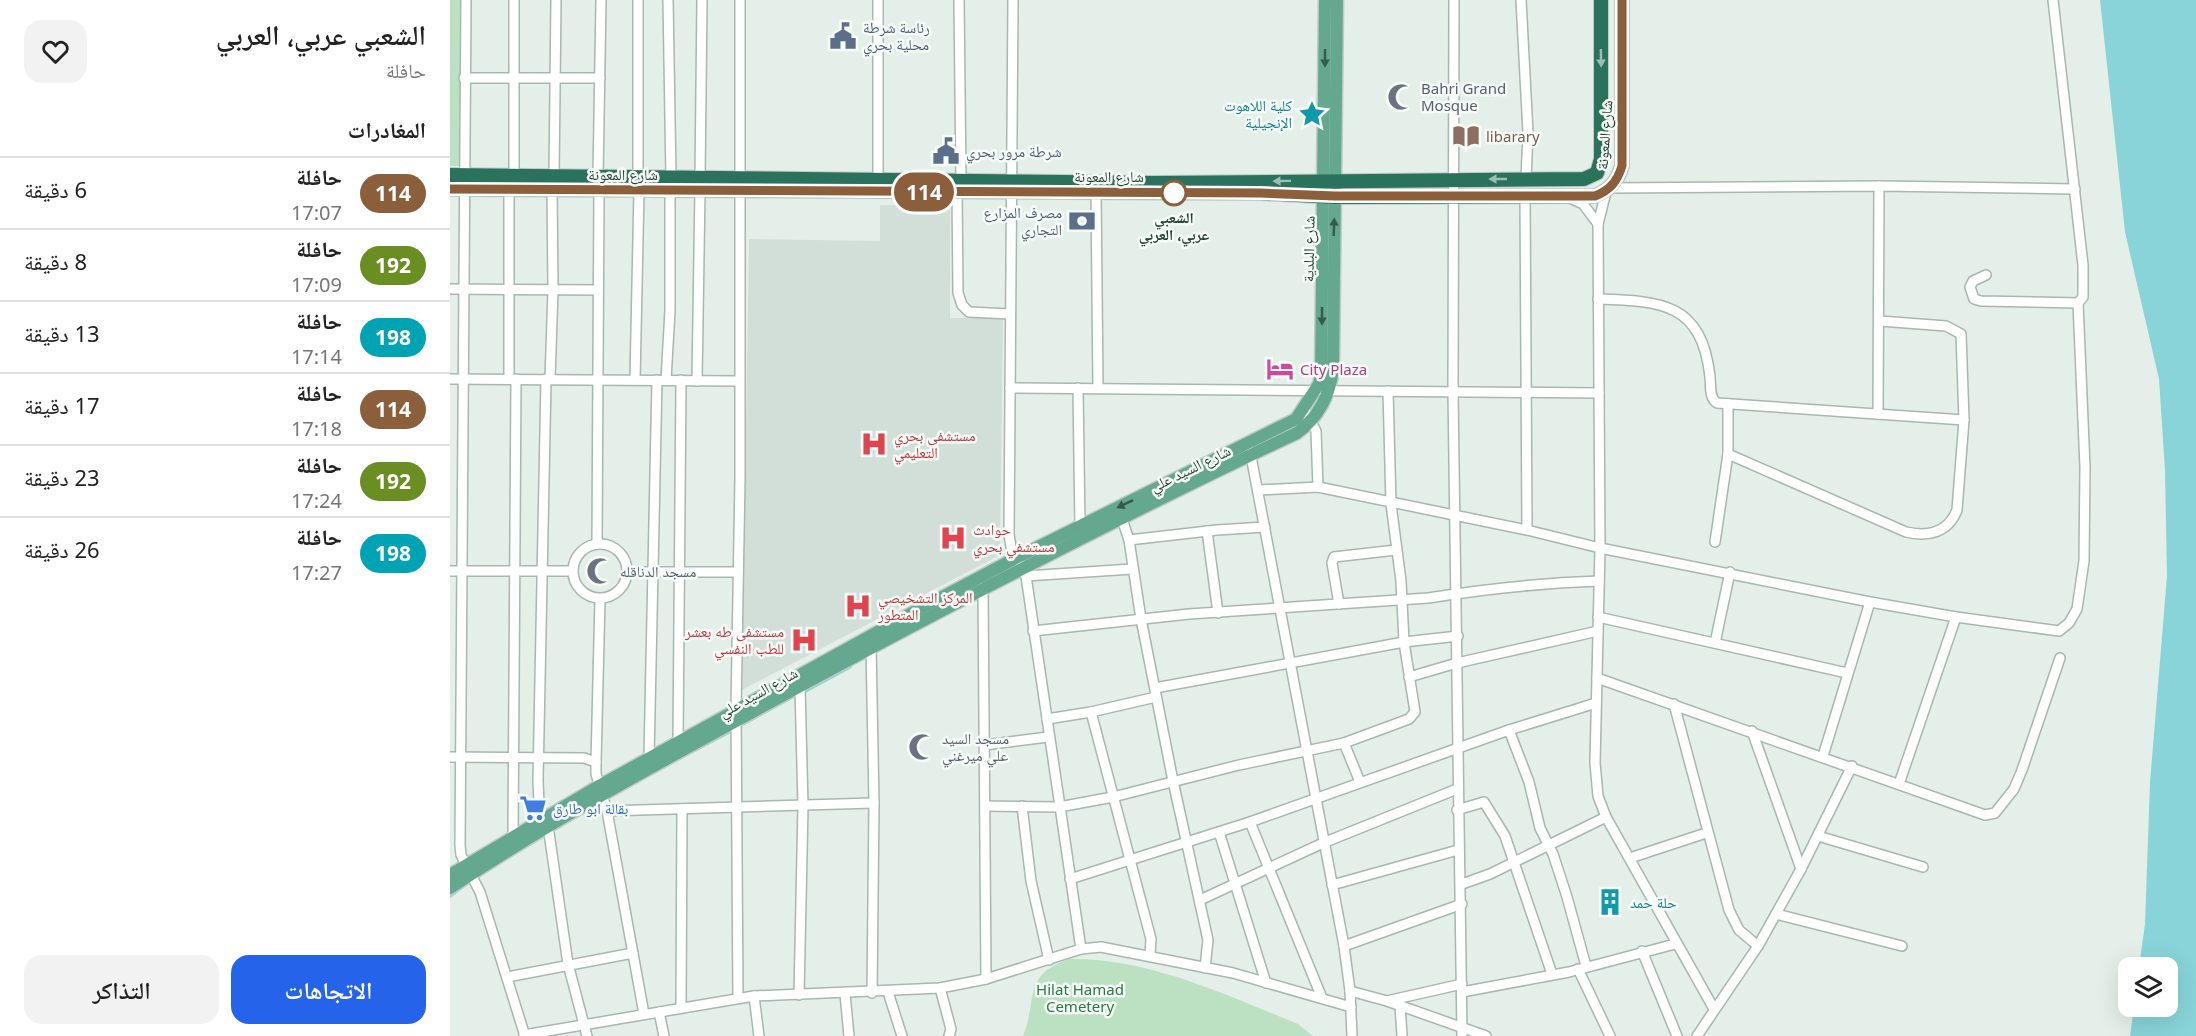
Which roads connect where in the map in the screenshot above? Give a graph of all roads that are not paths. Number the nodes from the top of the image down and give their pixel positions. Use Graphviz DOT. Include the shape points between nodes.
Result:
graph roads {
  1 [pos="466,0"];
  2 [pos="514,0"];
  3 [pos="556,0"];
  4 [pos="601,0"];
  5 [pos="638,0"];
  6 [pos="668,0"];
  7 [pos="702,0"];
  8 [pos="740,0"];
  9 [pos="878,0"];
  10 [pos="959,0"];
  11 [pos="1012,0"];
  12 [pos="1325,0"];
  13 [pos="1336,0"];
  14 [pos="1454,0"];
  15 [pos="1521,0"];
  16 [pos="1601,0"];
  17 [pos="1622,0"];
  18 [pos="2054,0"];
  19 [pos="464,78"];
  20 [pos="513,78"];
  21 [pos="556,78"];
  22 [pos="600,78"];
  23 [pos="514,176"];
  24 [pos="1526,179"];
  25 [pos="460,180"];
  26 [pos="878,180"];
  27 [pos="1329,180"];
  28 [pos="1455,180"];
  29 [pos="553,183"];
  30 [pos="598,183"];
  31 [pos="638,184"];
  32 [pos="670,184"];
  33 [pos="700,184"];
  34 [pos="740,184"];
  35 [pos="959,186"];
  36 [pos="1879,186"];
  37 [pos="1012,187"];
  38 [pos="450,189"];
  39 [pos="509,189"];
  40 [pos="2075,189"];
  41 [pos="1608,190"];
  42 [pos="1096,192"];
  43 [pos="1455,195"];
  44 [pos="1329,196"];
  45 [pos="1525,196"];
  46 [pos="1565,196"];
  47 [pos="1598,224"];
  48 [pos="1327,265"];
  49 [pos="1986,275"];
  50 [pos="450,289"];
  51 [pos="464,289"];
  52 [pos="554,290"];
  53 [pos="598,290"];
  54 [pos="511,291"];
  55 [pos="1598,299"];
  56 [pos="2078,303"];
  57 [pos="1010,314"];
  58 [pos="1880,321"];
  59 [pos="463,378"];
  60 [pos="450,379"];
  61 [pos="513,379"];
  62 [pos="548,379"];
  63 [pos="598,380"];
  64 [pos="635,380"];
  65 [pos="662,380"];
  66 [pos="681,380"];
  67 [pos="697,381"];
  68 [pos="739,381"];
  69 [pos="1098,387"];
  70 [pos="1010,388"];
  71 [pos="1078,388"];
  72 [pos="1316,390"];
  73 [pos="1330,390"];
  74 [pos="1388,391"];
  75 [pos="1526,391"];
  76 [pos="1454,392"];
  77 [pos="1599,393"];
  78 [pos="1728,404"];
  79 [pos="1305,410"];
  80 [pos="1878,414"];
  81 [pos="1964,420"];
  82 [pos="1312,423"];
  83 [pos="1250,450"];
  84 [pos="1728,454"];
  85 [pos="1318,487"];
  86 [pos="1259,489"];
  87 [pos="1390,504"];
  88 [pos="1455,515"];
  89 [pos="1122,519"];
  90 [pos="1080,527"];
  91 [pos="1265,527"];
  92 [pos="1527,530"];
  93 [pos="1207,531"];
  94 [pos="1129,540"];
  95 [pos="1714,542"];
  96 [pos="597,544"];
  97 [pos="1600,548"];
  98 [pos="1396,550"];
  99 [pos="1022,567"];
  100 [pos="1132,569"];
  101 [pos="450,571"];
  102 [pos="460,571"];
  103 [pos="515,571"];
  104 [pos="543,571"];
  105 [pos="573,571"];
  106 [pos="627,572"];
  107 [pos="738,572"];
  108 [pos="1730,572"];
  109 [pos="651,573"];
  110 [pos="679,573"];
  111 [pos="1599,581"];
  112 [pos="983,587"];
  113 [pos="1456,592"];
  114 [pos="1402,598"];
  115 [pos="600,599"];
  116 [pos="1870,602"];
  117 [pos="1339,604"];
  118 [pos="1280,609"];
  119 [pos="1218,614"];
  120 [pos="1598,617"];
  121 [pos="1956,617"];
  122 [pos="1141,619"];
  123 [pos="1034,631"];
  124 [pos="1598,631"];
  125 [pos="1458,636"];
  126 [pos="1404,642"];
  127 [pos="871,643"];
  128 [pos="1715,643"];
  129 [pos="2060,658"];
  130 [pos="1292,663"];
  131 [pos="1457,663"];
  132 [pos="1847,673"];
  133 [pos="1409,677"];
  134 [pos="1597,678"];
  135 [pos="800,687"];
  136 [pos="1155,692"];
  137 [pos="1596,704"];
  138 [pos="1674,704"];
  139 [pos="1091,712"];
  140 [pos="737,715"];
  141 [pos="1047,719"];
  142 [pos="1509,730"];
  143 [pos="1752,731"];
  144 [pos="1048,737"];
  145 [pos="678,741"];
  146 [pos="1344,743"];
  147 [pos="984,745"];
  148 [pos="1456,749"];
  149 [pos="1307,752"];
  150 [pos="1823,756"];
  151 [pos="450,757"];
  152 [pos="461,757"];
  153 [pos="513,758"];
  154 [pos="539,758"];
  155 [pos="649,758"];
  156 [pos="596,762"];
  157 [pos="1852,766"];
  158 [pos="1173,781"];
  159 [pos="1360,782"];
  160 [pos="1899,784"];
  161 [pos="1457,789"];
  162 [pos="601,791"];
  163 [pos="1113,796"];
  164 [pos="1315,798"];
  165 [pos="874,803"];
  166 [pos="803,806"];
  167 [pos="986,806"];
  168 [pos="1022,806"];
  169 [pos="1059,807"];
  170 [pos="739,808"];
  171 [pos="682,809"];
  172 [pos="1457,810"];
  173 [pos="608,811"];
  174 [pos="1606,818"];
  175 [pos="546,822"];
  176 [pos="1250,822"];
  177 [pos="1219,832"];
  178 [pos="1706,833"];
  179 [pos="1818,836"];
  180 [pos="513,837"];
  181 [pos="1186,842"];
  182 [pos="1323,843"];
  183 [pos="1547,844"];
  184 [pos="1458,850"];
  185 [pos="1130,858"];
  186 [pos="1630,858"];
  187 [pos="1515,862"];
  188 [pos="1923,867"];
  189 [pos="469,869"];
  190 [pos="1801,869"];
  191 [pos="1269,870"];
  192 [pos="450,875"];
  193 [pos="1070,879"];
  194 [pos="1462,884"];
  195 [pos="1235,885"];
  196 [pos="1332,885"];
  197 [pos="450,888"];
  198 [pos="1200,900"];
  199 [pos="1462,904"];
  200 [pos="1776,914"];
  201 [pos="1675,944"];
  202 [pos="1344,946"];
  203 [pos="1758,946"];
  204 [pos="1902,946"];
  205 [pos="1081,949"];
  206 [pos="1642,951"];
  207 [pos="633,953"];
  208 [pos="1150,955"];
  209 [pos="1048,960"];
  210 [pos="568,964"];
  211 [pos="1582,967"];
  212 [pos="1205,968"];
  213 [pos="1552,974"];
  214 [pos="507,977"];
  215 [pos="986,979"];
  216 [pos="1266,983"];
  217 [pos="940,988"];
  218 [pos="1462,988"];
  219 [pos="1350,991"];
  220 [pos="888,992"];
  221 [pos="872,993"];
  222 [pos="845,994"];
  223 [pos="799,995"];
  224 [pos="754,996"];
  225 [pos="738,998"];
  226 [pos="1322,998"];
  227 [pos="1387,1000"];
  228 [pos="1400,1005"];
  229 [pos="1351,1007"];
  230 [pos="681,1008"];
  231 [pos="1714,1009"];
  232 [pos="659,1012"];
  233 [pos="644,1014"];
  234 [pos="584,1025"];
  235 [pos="1462,1032"];
  236 [pos="525,1035"];
  237 [pos="587,1036"];
  238 [pos="664,1036"];
  239 [pos="759,1036"];
  240 [pos="849,1036"];
  241 [pos="902,1036"];
  242 [pos="949,1036"];
  243 [pos="1352,1036"];
  244 [pos="1402,1036"];
  245 [pos="1486,1036"];
  246 [pos="1610,1036"];
  247 [pos="1677,1036"];
  248 [pos="1697,1036"];
  1 -- 19 [label="street"];
  2 -- 20 [label="street"];
  3 -- 21 [label="street"];
  4 -- 22 [label="street"];
  5 -- 31 [label="street"];
  6 -- 32 [label="street"];
  7 -- 33 [label="street"];
  8 -- 34 [label="street"];
  9 -- 26 [label="street"];
  10 -- 35 [label="street"];
  11 -- 37 [label="street"];
  12 -- 27 [label="main road, شارع البلدية, one-way"];
  13 -- 27 [label="main road, شارع البلدية"];
  14 -- 28 [label="street"];
  15 -- 24 [label="street" via="1528,133"];
  16 -- 24 [label="highway, شارع المعونة, one-way" via="1600,168 1584,179"];
  17 -- 41 [label="highway, شارع المعونة" via="1622,166"];
  18 -- 40 [label="street"];
  19 -- 20 [label="street"];
  19 -- 25 [label="street"];
  20 -- 21 [label="street"];
  20 -- 23 [label="street"];
  21 -- 22 [label="street"];
  21 -- 29 [label="street"];
  22 -- 30 [label="street"];
  23 -- 25 [label="highway, شارع المعونة"];
  23 -- 29 [label="highway, شارع المعونة"];
  24 -- 28 [label="highway, شارع المعونة, one-way"];
  25 -- 38 [label="highway, شارع المعونة"];
  25 -- 39 [label="highway, شارع المعونة"];
  25 -- 51 [label="street"];
  26 -- 34 [label="highway, شارع المعونة"];
  26 -- 35 [label="highway, شارع المعونة"];
  27 -- 28 [label="highway, شارع المعونة"];
  27 -- 37 [label="highway, شارع المعونة, one-way"];
  27 -- 44 [label="main road, شارع البلدية"];
  28 -- 43 [label="street"];
  29 -- 30 [label="highway, شارع المعونة"];
  29 -- 39 [label="highway, شارع المعونة"];
  29 -- 52 [label="street"];
  30 -- 31 [label="highway, شارع المعونة"];
  30 -- 53 [label="street"];
  31 -- 32 [label="highway, شارع المعونة"];
  31 -- 64 [label="street"];
  32 -- 33 [label="highway, شارع المعونة"];
  32 -- 65 [label="street" via="670,310"];
  33 -- 34 [label="highway, شارع المعونة"];
  33 -- 67 [label="street"];
  34 -- 35 [label="highway, شارع المعونة"];
  34 -- 68 [label="street"];
  35 -- 37 [label="highway, شارع المعونة"];
  35 -- 57 [label="street" via="958,293 962,305 969,312"];
  36 -- 40 [label="street"];
  36 -- 41 [label="street"];
  36 -- 58 [label="street"];
  37 -- 42 [label="highway, شارع المعونة"];
  37 -- 57 [label="street"];
  39 -- 54 [label="street"];
  40 -- 56 [label="street" via="2083,287"];
  41 -- 46 [label="highway, شارع المعونة" via="1595,196"];
  41 -- 47 [label="street"];
  42 -- 44 [label="highway, شارع المعونة"];
  42 -- 69 [label="street"];
  43 -- 44 [label="highway, شارع المعونة"];
  43 -- 45 [label="highway, شارع المعونة"];
  43 -- 76 [label="street"];
  44 -- 48 [label="main road, شارع البلدية"];
  45 -- 46 [label="highway, شارع المعونة"];
  45 -- 75 [label="street"];
  46 -- 47 [label="street" via="1583,204"];
  47 -- 55 [label="street"];
  48 -- 72 [label="main road, شارع البلدية, one-way" via="1321,376"];
  48 -- 73 [label="main road, شارع البلدية" via="1334,368"];
  49 -- 56 [label="street" via="1970,287 1974,299"];
  50 -- 51 [label="street"];
  51 -- 54 [label="street"];
  51 -- 59 [label="street"];
  52 -- 53 [label="street"];
  52 -- 54 [label="street"];
  52 -- 62 [label="street"];
  53 -- 63 [label="street"];
  54 -- 61 [label="street"];
  55 -- 77 [label="street"];
  55 -- 78 [label="street" via="1646,301 1681,312 1702,339 1713,401"];
  56 -- 121 [label="street" via="2085,467 2084,561 2078,609 2059,631"];
  57 -- 70 [label="street"];
  58 -- 80 [label="street"];
  58 -- 81 [label="street" via="1946,326 1960,334"];
  59 -- 60 [label="street"];
  59 -- 61 [label="street"];
  59 -- 102 [label="street"];
  61 -- 62 [label="street"];
  61 -- 103 [label="street"];
  62 -- 63 [label="street"];
  62 -- 104 [label="street"];
  63 -- 64 [label="street"];
  63 -- 96 [label="street"];
  64 -- 65 [label="street"];
  65 -- 66 [label="street"];
  65 -- 109 [label="street"];
  66 -- 67 [label="street"];
  66 -- 110 [label="street"];
  67 -- 68 [label="street"];
  68 -- 107 [label="street"];
  69 -- 71 [label="street"];
  69 -- 72 [label="street"];
  70 -- 71 [label="street"];
  70 -- 99 [label="street" via="1009,534"];
  71 -- 90 [label="street"];
  72 -- 73 [label="street"];
  72 -- 79 [label="main road, شارع السيد علي"];
  73 -- 74 [label="street"];
  73 -- 82 [label="main road"];
  74 -- 76 [label="street"];
  74 -- 87 [label="street"];
  75 -- 76 [label="street"];
  75 -- 77 [label="street"];
  75 -- 92 [label="street"];
  76 -- 88 [label="street"];
  77 -- 97 [label="street"];
  78 -- 80 [label="street"];
  78 -- 84 [label="street"];
  79 -- 82 [label="street"];
  79 -- 83 [label="main road, شارع السيد علي"];
  80 -- 81 [label="street"];
  81 -- 84 [label="street" via="1957,510 1953,521 1933,534 1906,532"];
  82 -- 83 [label="main road, شارع السيد علي" via="1297,433"];
  82 -- 85 [label="street" via="1318,445"];
  83 -- 86 [label="street"];
  83 -- 89 [label="main road, شارع السيد علي"];
  83 -- 90 [label="main road, شارع السيد علي, one-way"];
  84 -- 95 [label="street"];
  85 -- 86 [label="street"];
  85 -- 87 [label="street"];
  86 -- 91 [label="street"];
  87 -- 88 [label="street"];
  87 -- 98 [label="street"];
  88 -- 92 [label="street"];
  88 -- 113 [label="street"];
  89 -- 94 [label="street"];
  89 -- 99 [label="main road, شارع السيد علي"];
  90 -- 99 [label="main road, شارع السيد علي"];
  91 -- 93 [label="street"];
  91 -- 118 [label="street"];
  92 -- 97 [label="street"];
  93 -- 94 [label="street"];
  93 -- 119 [label="street"];
  94 -- 100 [label="street"];
  96 -- 105 [label="street" via="583,550"];
  96 -- 106 [label="street" via="619,552"];
  97 -- 108 [label="street"];
  97 -- 111 [label="street"];
  98 -- 114 [label="street"];
  98 -- 117 [label="street" via="1334,557"];
  99 -- 100 [label="street"];
  99 -- 112 [label="main road, شارع السيد علي"];
  99 -- 123 [label="street"];
  99 -- 127 [label="main road, شارع السيد علي"];
  100 -- 122 [label="street"];
  101 -- 102 [label="street"];
  102 -- 103 [label="street"];
  102 -- 152 [label="street"];
  103 -- 104 [label="street"];
  103 -- 153 [label="street"];
  104 -- 105 [label="street"];
  104 -- 154 [label="street"];
  105 -- 115 [label="street" via="584,593"];
  106 -- 109 [label="street"];
  106 -- 115 [label="street" via="615,594"];
  107 -- 110 [label="street"];
  107 -- 140 [label="street"];
  108 -- 116 [label="street"];
  108 -- 128 [label="street"];
  109 -- 110 [label="street"];
  109 -- 155 [label="street"];
  110 -- 145 [label="street"];
  111 -- 113 [label="street"];
  111 -- 120 [label="street"];
  112 -- 127 [label="main road, شارع السيد علي"];
  112 -- 147 [label="street"];
  113 -- 114 [label="street"];
  113 -- 125 [label="street"];
  114 -- 117 [label="street"];
  114 -- 126 [label="street"];
  115 -- 156 [label="street"];
  116 -- 121 [label="street"];
  116 -- 132 [label="street"];
  117 -- 118 [label="street"];
  118 -- 119 [label="street"];
  118 -- 130 [label="street"];
  119 -- 122 [label="street"];
  120 -- 124 [label="street"];
  120 -- 128 [label="street"];
  121 -- 160 [label="street"];
  122 -- 123 [label="street"];
  122 -- 136 [label="street"];
  123 -- 141 [label="street"];
  124 -- 131 [label="street"];
  124 -- 134 [label="street"];
  125 -- 126 [label="street"];
  125 -- 131 [label="street"];
  126 -- 130 [label="street"];
  126 -- 133 [label="street"];
  127 -- 135 [label="main road, شارع السيد علي"];
  127 -- 140 [label="main road, شارع السيد علي"];
  127 -- 165 [label="street"];
  128 -- 132 [label="street"];
  129 -- 160 [label="street" via="2022,770 2014,789 1995,813 1975,813"];
  130 -- 136 [label="street"];
  130 -- 149 [label="street"];
  131 -- 133 [label="street"];
  131 -- 148 [label="street"];
  132 -- 150 [label="street"];
  133 -- 146 [label="street" via="1415,712 1409,719"];
  134 -- 137 [label="street"];
  134 -- 138 [label="street"];
  135 -- 140 [label="main road, شارع السيد علي"];
  135 -- 166 [label="street"];
  136 -- 139 [label="street"];
  136 -- 158 [label="street"];
  137 -- 142 [label="street"];
  137 -- 174 [label="street" via="1597,785"];
  138 -- 143 [label="street"];
  138 -- 178 [label="street"];
  139 -- 141 [label="street"];
  139 -- 163 [label="street"];
  140 -- 145 [label="main road, شارع السيد علي"];
  140 -- 162 [label="main road, شارع السيد علي"];
  140 -- 170 [label="street"];
  141 -- 144 [label="street"];
  142 -- 148 [label="street"];
  142 -- 183 [label="street"];
  143 -- 150 [label="street"];
  143 -- 190 [label="street"];
  144 -- 147 [label="street"];
  144 -- 169 [label="street"];
  145 -- 155 [label="main road, شارع السيد علي"];
  146 -- 149 [label="street"];
  146 -- 159 [label="street"];
  147 -- 167 [label="street"];
  148 -- 159 [label="street"];
  148 -- 161 [label="street"];
  149 -- 158 [label="street"];
  149 -- 164 [label="street"];
  150 -- 157 [label="street"];
  151 -- 152 [label="street"];
  152 -- 153 [label="street"];
  152 -- 189 [label="street" via="460,845"];
  153 -- 154 [label="street"];
  153 -- 180 [label="street"];
  154 -- 156 [label="street" via="584,758"];
  154 -- 175 [label="street" via="539,804"];
  155 -- 162 [label="main road, شارع السيد علي"];
  156 -- 162 [label="street"];
  157 -- 160 [label="street"];
  157 -- 179 [label="street"];
  158 -- 163 [label="street"];
  158 -- 181 [label="street"];
  159 -- 164 [label="street"];
  161 -- 172 [label="street"];
  161 -- 182 [label="street"];
  162 -- 173 [label="street"];
  162 -- 175 [label="main road, شارع السيد علي"];
  163 -- 169 [label="street"];
  163 -- 185 [label="street"];
  164 -- 176 [label="street"];
  164 -- 182 [label="street"];
  165 -- 166 [label="street"];
  165 -- 221 [label="street"];
  166 -- 170 [label="street"];
  166 -- 223 [label="street"];
  167 -- 168 [label="street"];
  167 -- 215 [label="street"];
  168 -- 169 [label="street"];
  168 -- 209 [label="street" via="1031,881"];
  169 -- 193 [label="street"];
  170 -- 171 [label="street"];
  170 -- 225 [label="street"];
  171 -- 173 [label="street"];
  171 -- 230 [label="street"];
  172 -- 184 [label="street"];
  172 -- 187 [label="street" via="1484,802 1505,836"];
  173 -- 207 [label="street"];
  174 -- 183 [label="street"];
  174 -- 186 [label="street"];
  175 -- 180 [label="main road, شارع السيد علي"];
  175 -- 189 [label="main road, شارع السيد علي"];
  175 -- 210 [label="street"];
  176 -- 177 [label="street"];
  176 -- 191 [label="street"];
  177 -- 181 [label="street"];
  177 -- 195 [label="street"];
  178 -- 186 [label="street"];
  178 -- 203 [label="street" via="1733,922"];
  179 -- 188 [label="street"];
  179 -- 190 [label="street"];
  180 -- 189 [label="main road, شارع السيد علي"];
  181 -- 185 [label="street"];
  181 -- 198 [label="street"];
  182 -- 191 [label="street"];
  182 -- 196 [label="street"];
  183 -- 187 [label="street"];
  183 -- 211 [label="street" via="1567,897"];
  184 -- 194 [label="street"];
  184 -- 196 [label="street"];
  185 -- 193 [label="street"];
  185 -- 208 [label="street" via="1151,939"];
  186 -- 201 [label="street"];
  187 -- 194 [label="street"];
  187 -- 213 [label="street"];
  189 -- 192 [label="main road, شارع السيد علي"];
  189 -- 197 [label="main road, شارع السيد علي"];
  189 -- 214 [label="street"];
  190 -- 200 [label="street"];
  191 -- 195 [label="street"];
  191 -- 226 [label="street"];
  193 -- 205 [label="street"];
  194 -- 199 [label="street"];
  195 -- 198 [label="street"];
  195 -- 216 [label="street"];
  196 -- 202 [label="street"];
  198 -- 212 [label="street" via="1208,940"];
  199 -- 202 [label="street"];
  199 -- 218 [label="street"];
  200 -- 203 [label="street"];
  200 -- 204 [label="street"];
  201 -- 206 [label="street"];
  201 -- 231 [label="street"];
  202 -- 219 [label="street"];
  203 -- 231 [label="street"];
  205 -- 208 [label="street" via="1101,947"];
  205 -- 209 [label="street"];
  206 -- 211 [label="street"];
  206 -- 247 [label="street"];
  207 -- 210 [label="street"];
  207 -- 233 [label="street"];
  208 -- 212 [label="street"];
  209 -- 215 [label="street"];
  210 -- 214 [label="street"];
  210 -- 234 [label="street"];
  211 -- 213 [label="street"];
  211 -- 246 [label="street"];
  212 -- 216 [label="street"];
  213 -- 218 [label="street"];
  214 -- 236 [label="street"];
  215 -- 217 [label="street"];
  216 -- 226 [label="street"];
  217 -- 220 [label="street"];
  217 -- 242 [label="street" via="951,1029"];
  218 -- 227 [label="street"];
  218 -- 235 [label="street"];
  219 -- 227 [label="street"];
  219 -- 229 [label="street"];
  220 -- 221 [label="street"];
  220 -- 241 [label="street"];
  221 -- 222 [label="street"];
  222 -- 223 [label="street"];
  222 -- 240 [label="street"];
  223 -- 224 [label="street"];
  224 -- 225 [label="street"];
  224 -- 239 [label="street"];
  225 -- 230 [label="street"];
  226 -- 229 [label="street"];
  227 -- 228 [label="street"];
  228 -- 235 [label="street"];
  228 -- 244 [label="street"];
  229 -- 243 [label="street"];
  230 -- 232 [label="street"];
  231 -- 248 [label="street"];
  232 -- 233 [label="street"];
  232 -- 238 [label="street"];
  233 -- 234 [label="street"];
  234 -- 236 [label="street"];
  234 -- 237 [label="street"];
  235 -- 245 [label="street"];
}
